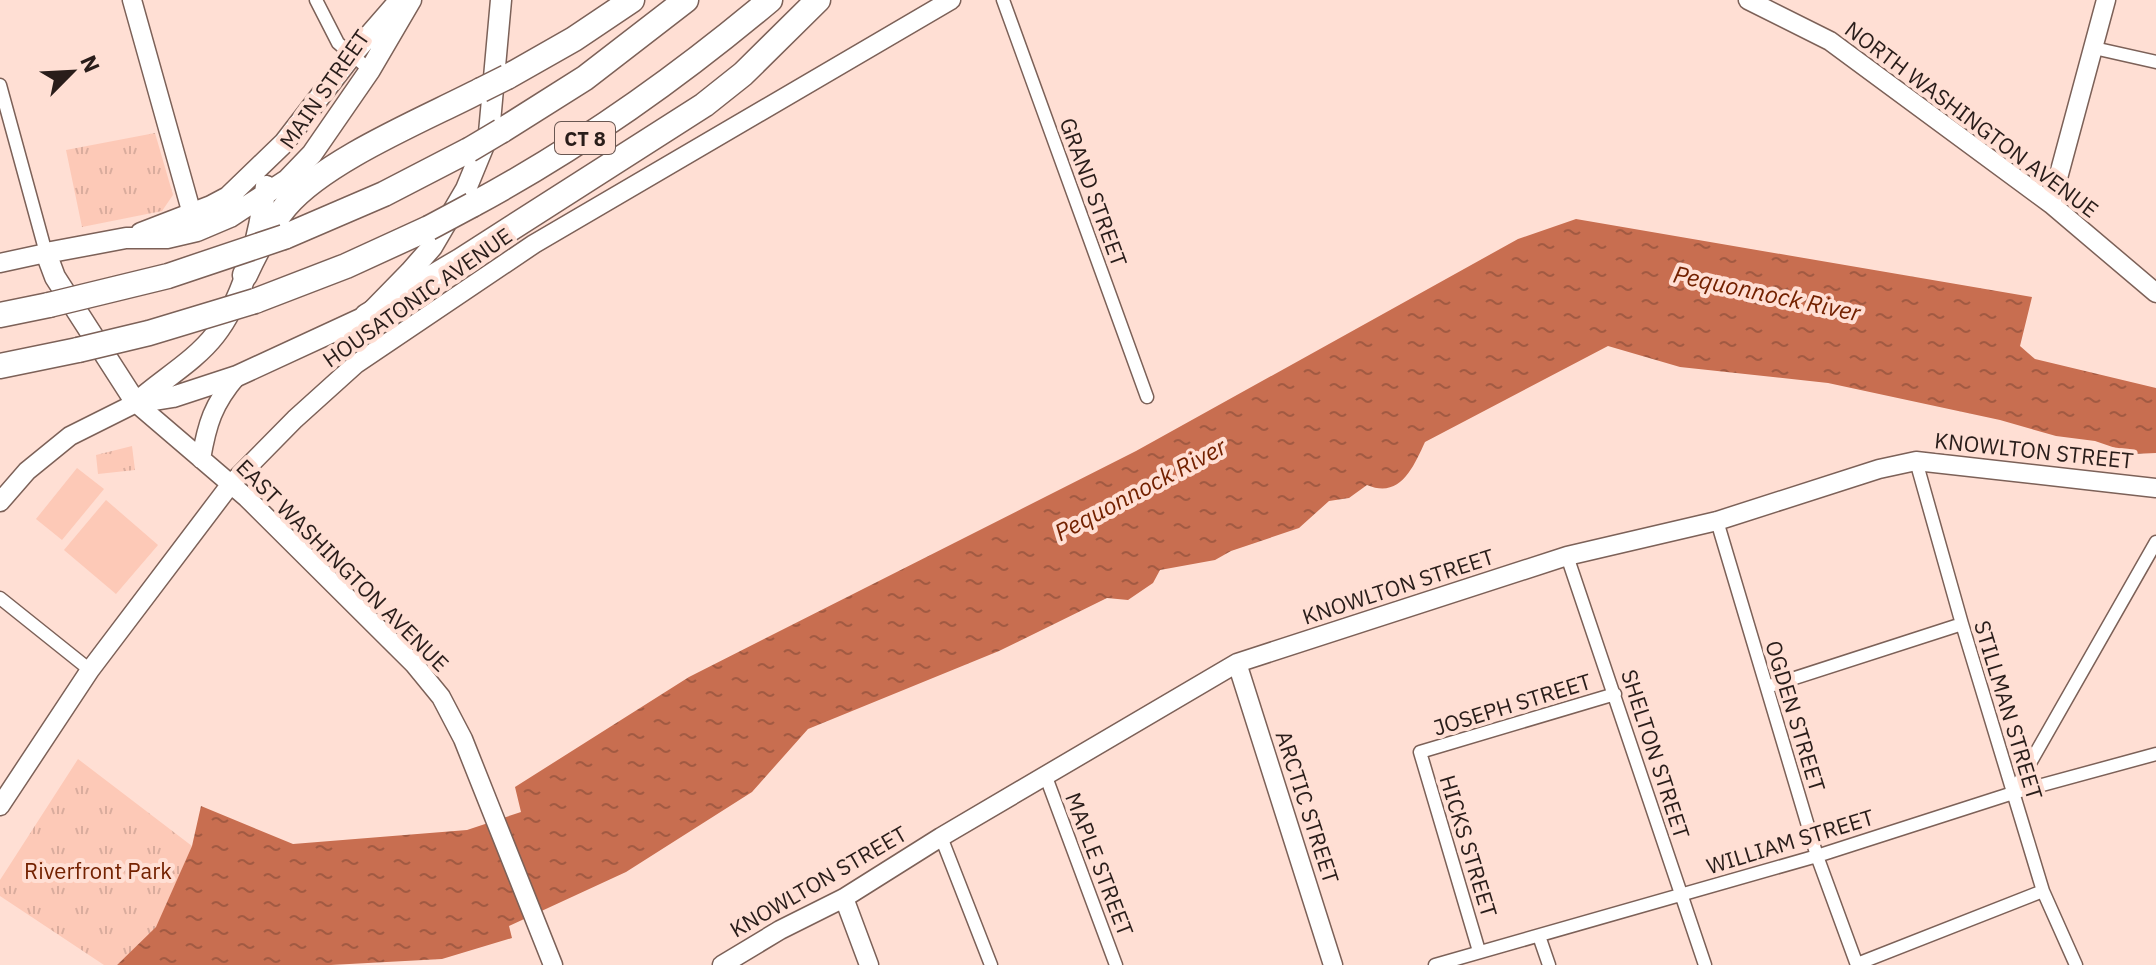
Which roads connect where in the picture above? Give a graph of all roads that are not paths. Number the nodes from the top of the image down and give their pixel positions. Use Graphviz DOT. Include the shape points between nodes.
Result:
graph roads {
  1 [pos="132,0"];
  2 [pos="316,0"];
  3 [pos="400,0"];
  4 [pos="411,0"];
  5 [pos="501,0"];
  6 [pos="632,0"];
  7 [pos="686,0"];
  8 [pos="770,0"];
  9 [pos="818,0"];
  10 [pos="951,0"];
  11 [pos="1003,0"];
  12 [pos="1748,0"];
  13 [pos="2106,0"];
  14 [pos="2094,48"];
  15 [pos="352,55"];
  16 [pos="2156,62"];
  17 [pos="370,70"];
  18 [pos="0,85"];
  19 [pos="284,143"];
  20 [pos="265,194"];
  21 [pos="2051,204"];
  22 [pos="195,222"];
  23 [pos="46,253"];
  24 [pos="0,263"];
  25 [pos="245,275"];
  26 [pos="2156,293"];
  27 [pos="0,315"];
  28 [pos="367,316"];
  29 [pos="0,366"];
  30 [pos="237,376"];
  31 [pos="1147,397"];
  32 [pos="136,403"];
  33 [pos="201,459"];
  34 [pos="1916,461"];
  35 [pos="230,485"];
  36 [pos="2156,488"];
  37 [pos="0,502"];
  38 [pos="1717,521"];
  39 [pos="2156,542"];
  40 [pos="1567,556"];
  41 [pos="0,598"];
  42 [pos="1962,624"];
  43 [pos="1237,663"];
  44 [pos="90,670"];
  45 [pos="1767,687"];
  46 [pos="1615,694"];
  47 [pos="1420,752"];
  48 [pos="2156,754"];
  49 [pos="1046,777"];
  50 [pos="2013,793"];
  51 [pos="0,806"];
  52 [pos="941,837"];
  53 [pos="1817,856"];
  54 [pos="2043,891"];
  55 [pos="1680,895"];
  56 [pos="844,898"];
  57 [pos="1539,936"];
  58 [pos="1479,951"];
  59 [pos="1857,964"];
  60 [pos="553,965"];
  61 [pos="722,965"];
  62 [pos="869,965"];
  63 [pos="991,965"];
  64 [pos="1116,965"];
  65 [pos="1333,965"];
  66 [pos="1435,965"];
  67 [pos="1549,965"];
  68 [pos="1705,965"];
  69 [pos="2076,965"];
  1 -- 22 [label="main road"];
  2 -- 15 [label="street" via="338,43"];
  3 -- 15 [label="main road, MAIN STREET"];
  4 -- 17 [label="main road, MAIN STREET"];
  5 -- 28 [label="main road, MAIN STREET" via="489,133 466,189 432,247"];
  6 -- 25 [label="highway, bridge" via="574,39 313,182 276,219"];
  7 -- 27 [label="highway, CT 8, bridge" via="594,71 501,131 384,194 284,237 168,276"];
  8 -- 29 [label="highway, CT 8, bridge" via="639,103 429,228 255,301 160,330"];
  9 -- 28 [label="highway" via="704,105"];
  10 -- 35 [label="main road, HOUSATONIC AVENUE" via="534,244 428,314 356,364"];
  11 -- 31 [label="street, GRAND STREET"];
  12 -- 21 [label="main road, NORTH WASHINGTON AVENUE" via="1830,41"];
  13 -- 14 [label="main road"];
  14 -- 16 [label="street"];
  14 -- 21 [label="main road"];
  15 -- 17 [label="street"];
  15 -- 19 [label="main road, MAIN STREET"];
  17 -- 20 [label="main road, MAIN STREET" via="312,154"];
  18 -- 23 [label="street"];
  19 -- 20 [label="main road, MAIN STREET"];
  19 -- 22 [label="main road, MAIN STREET"];
  20 -- 22 [label="main road, MAIN STREET" via="230,217"];
  20 -- 25 [label="main road, MAIN STREET"];
  21 -- 26 [label="main road, NORTH WASHINGTON AVENUE"];
  22 -- 23 [label="main road"];
  23 -- 24 [label="main road"];
  23 -- 32 [label="main road" via="55,277"];
  25 -- 32 [label="main road, MAIN STREET" via="236,303 214,337"];
  28 -- 30 [label="main road, MAIN STREET"];
  30 -- 32 [label="main road, MAIN STREET"];
  30 -- 33 [label="main road" via="206,426"];
  32 -- 33 [label="main road, EAST WASHINGTON AVENUE"];
  32 -- 37 [label="main road, MAIN STREET" via="70,436 27,471"];
  33 -- 35 [label="main road, EAST WASHINGTON AVENUE"];
  34 -- 36 [label="main road, KNOWLTON STREET"];
  34 -- 38 [label="main road, KNOWLTON STREET"];
  34 -- 42 [label="street, STILLMAN STREET"];
  35 -- 44 [label="main road, HOUSATONIC AVENUE"];
  35 -- 60 [label="main road, EAST WASHINGTON AVENUE" via="414,664 441,697 463,739"];
  38 -- 40 [label="main road, KNOWLTON STREET"];
  38 -- 45 [label="street, OGDEN STREET"];
  39 -- 50 [label="street"];
  40 -- 43 [label="main road, KNOWLTON STREET"];
  40 -- 46 [label="street, SHELTON STREET"];
  41 -- 44 [label="street"];
  42 -- 45 [label="street"];
  42 -- 50 [label="street, STILLMAN STREET"];
  43 -- 49 [label="main road, KNOWLTON STREET"];
  43 -- 65 [label="main road, ARCTIC STREET"];
  44 -- 51 [label="main road, HOUSATONIC AVENUE"];
  45 -- 53 [label="street, OGDEN STREET"];
  46 -- 47 [label="street, JOSEPH STREET"];
  46 -- 55 [label="street, SHELTON STREET"];
  47 -- 58 [label="street, HICKS STREET"];
  48 -- 50 [label="street, WILLIAM STREET"];
  49 -- 52 [label="main road, KNOWLTON STREET"];
  49 -- 64 [label="street, MAPLE STREET"];
  50 -- 53 [label="street, WILLIAM STREET"];
  50 -- 54 [label="street, STILLMAN STREET"];
  52 -- 56 [label="main road, KNOWLTON STREET"];
  52 -- 63 [label="street"];
  53 -- 55 [label="street, WILLIAM STREET"];
  53 -- 59 [label="street, OGDEN STREET"];
  54 -- 59 [label="street"];
  54 -- 69 [label="street, STILLMAN STREET"];
  55 -- 57 [label="street, WILLIAM STREET"];
  55 -- 68 [label="street, SHELTON STREET"];
  56 -- 61 [label="main road, KNOWLTON STREET"];
  56 -- 62 [label="main road"];
  57 -- 58 [label="street, WILLIAM STREET"];
  57 -- 67 [label="street"];
  58 -- 66 [label="street, WILLIAM STREET"];
}
